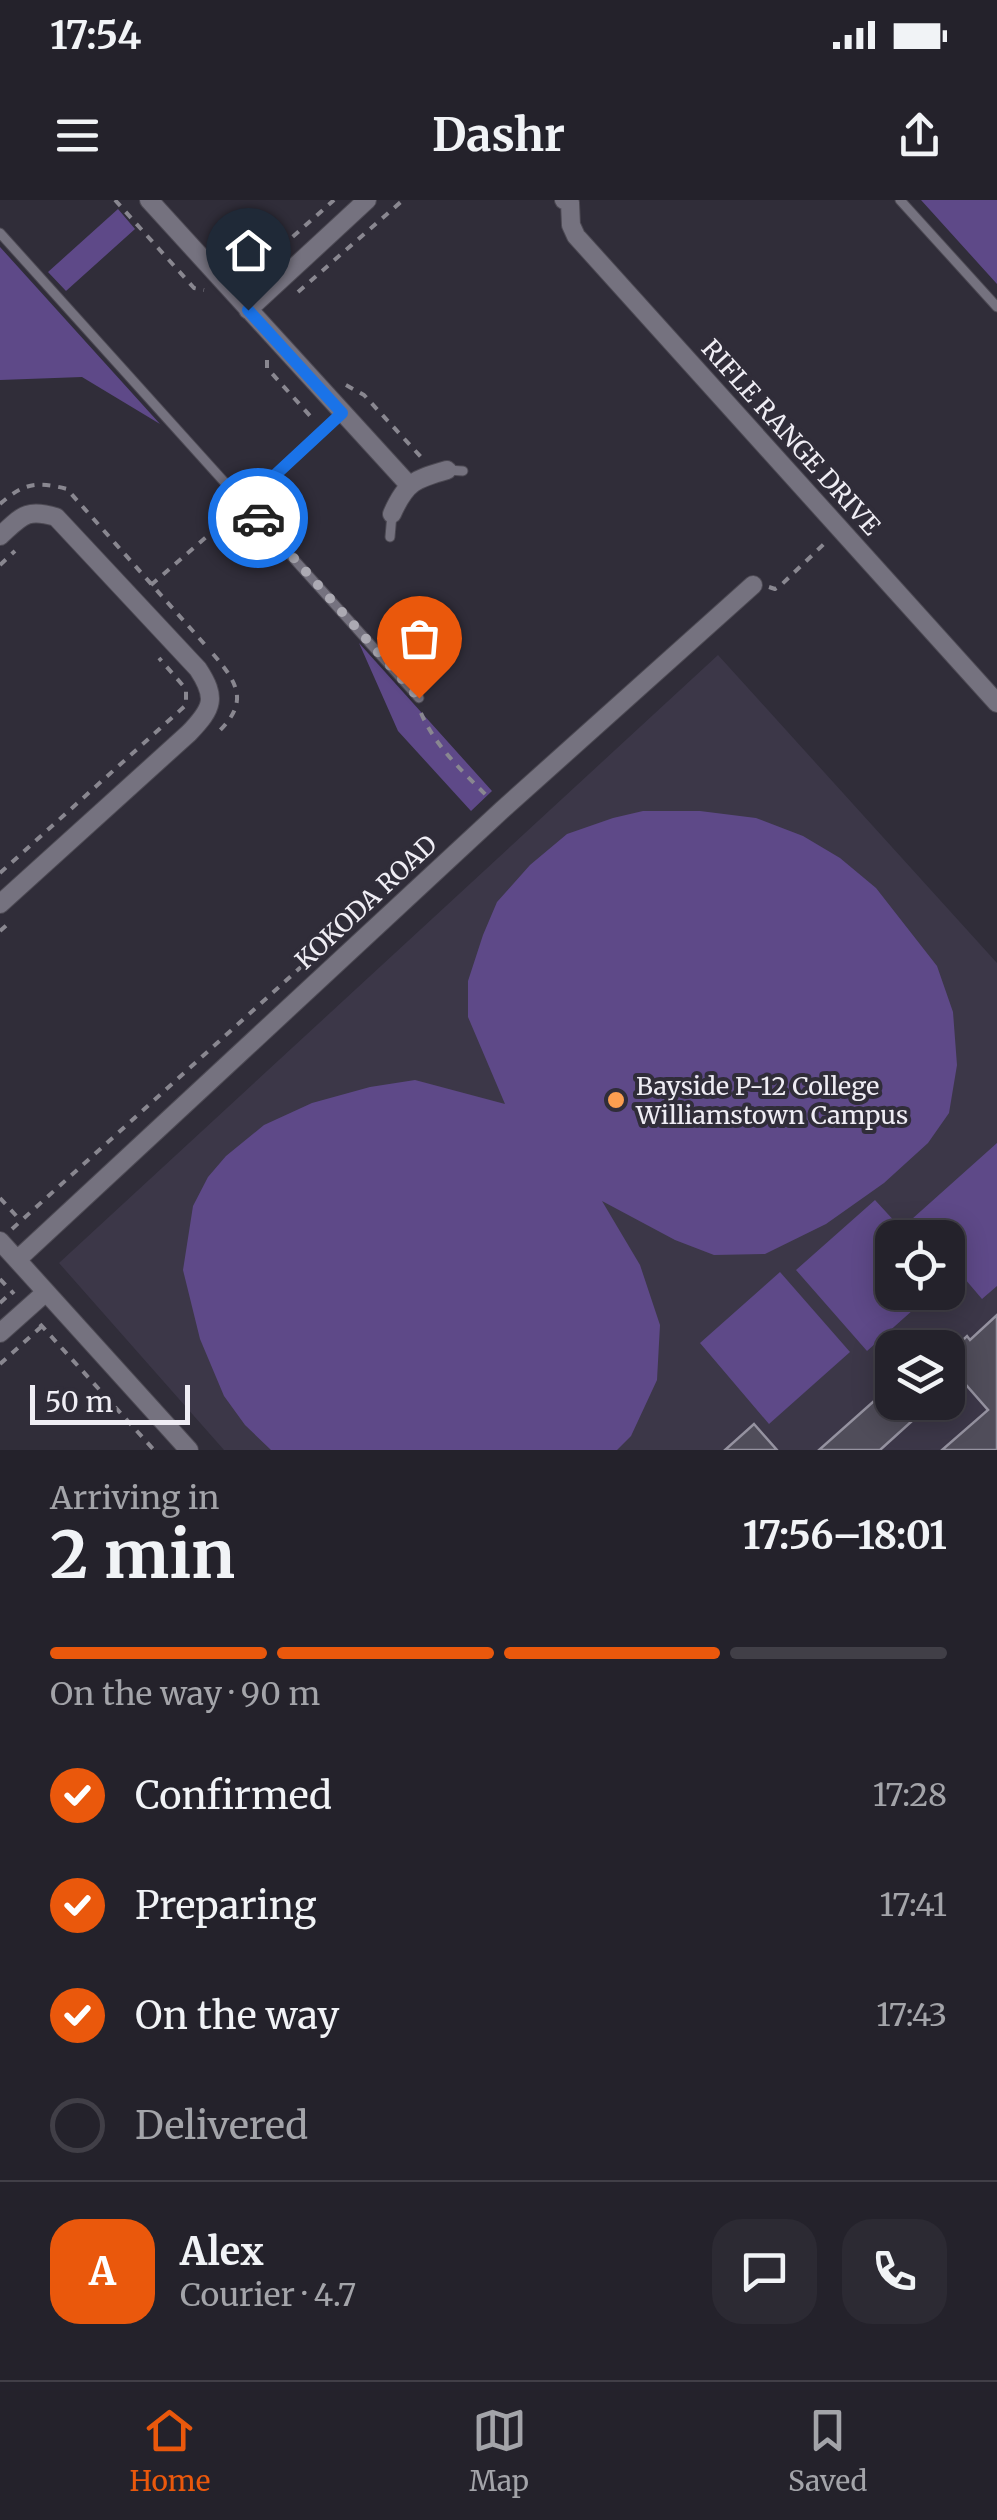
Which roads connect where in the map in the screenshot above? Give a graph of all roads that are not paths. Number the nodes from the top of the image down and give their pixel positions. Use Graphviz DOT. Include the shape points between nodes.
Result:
graph roads {
  1 [pos="149,200"];
  2 [pos="368,200"];
  3 [pos="900,200"];
  4 [pos="569,201"];
  5 [pos="0,233"];
  6 [pos="997,307"];
  7 [pos="248,310"];
  8 [pos="342,413"];
  9 [pos="451,471"];
  10 [pos="408,485"];
  11 [pos="245,503"];
  12 [pos="392,514"];
  13 [pos="0,536"];
  14 [pos="390,537"];
  15 [pos="753,585"];
  16 [pos="419,698"];
  17 [pos="997,702"];
  18 [pos="0,904"];
  19 [pos="0,1241"];
  20 [pos="17,1260"];
  21 [pos="46,1292"];
  22 [pos="0,1334"];
  23 [pos="189,1450"];
  1 -- 7 [label="street"];
  2 -- 7 [label="street"];
  3 -- 6 [label="lane"];
  4 -- 17 [label="street, RIFLE RANGE DRIVE" via="576,236"];
  5 -- 11 [label="lane"];
  7 -- 8 [label="street"];
  8 -- 10 [label="street"];
  8 -- 11 [label="lane"];
  9 -- 10 [label="street"];
  10 -- 12 [label="street"];
  11 -- 16 [label="lane"];
  12 -- 14 [label="lane"];
  13 -- 18 [label="street" via="25,514 56,517 210,688 203,718 190,734"];
  15 -- 20 [label="street, KOKODA ROAD"];
  19 -- 20 [label="street"];
  20 -- 21 [label="street"];
  21 -- 22 [label="street"];
  21 -- 23 [label="street"];
}
